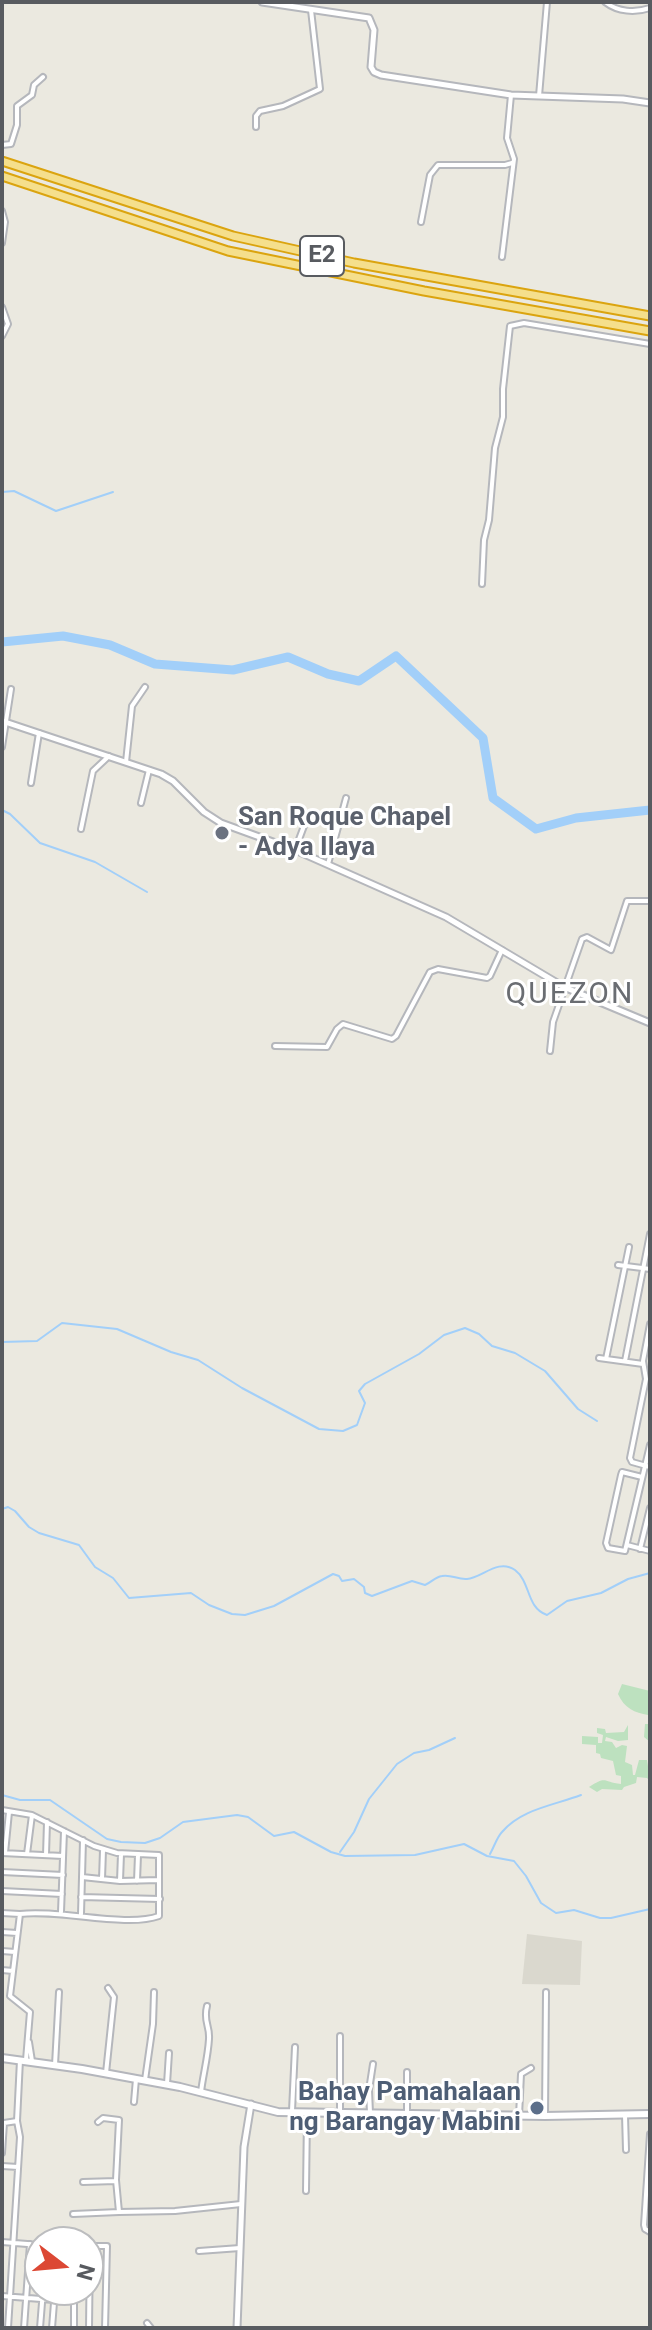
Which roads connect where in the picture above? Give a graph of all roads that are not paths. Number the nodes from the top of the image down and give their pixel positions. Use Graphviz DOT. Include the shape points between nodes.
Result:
graph roads {
  1 [pos="262,2"];
  2 [pos="547,2"];
  3 [pos="605,2"];
  4 [pos="650,8"];
  5 [pos="311,9"];
  6 [pos="43,77"];
  7 [pos="511,95"];
  8 [pos="539,96"];
  9 [pos="650,103"];
  10 [pos="256,127"];
  11 [pos="2,145"];
  12 [pos="2,161"];
  13 [pos="512,163"];
  14 [pos="2,176"];
  15 [pos="2,211"];
  16 [pos="421,222"];
  17 [pos="2,243"];
  18 [pos="502,257"];
  19 [pos="2,307"];
  20 [pos="650,316"];
  21 [pos="650,331"];
  22 [pos="2,336"];
  23 [pos="650,344"];
  24 [pos="482,584"];
  25 [pos="145,687"];
  26 [pos="11,689"];
  27 [pos="4,722"];
  28 [pos="39,733"];
  29 [pos="2,747"];
  30 [pos="109,756"];
  31 [pos="126,762"];
  32 [pos="149,769"];
  33 [pos="31,783"];
  34 [pos="346,798"];
  35 [pos="141,803"];
  36 [pos="307,818"];
  37 [pos="81,829"];
  38 [pos="295,850"];
  39 [pos="328,864"];
  40 [pos="650,901"];
  41 [pos="502,950"];
  42 [pos="564,987"];
  43 [pos="650,1023"];
  44 [pos="275,1046"];
  45 [pos="550,1051"];
  46 [pos="650,1234"];
  47 [pos="629,1247"];
  48 [pos="618,1265"];
  49 [pos="625,1266"];
  50 [pos="647,1269"];
  51 [pos="615,1279"];
  52 [pos="622,1280"];
  53 [pos="611,1293"];
  54 [pos="619,1295"];
  55 [pos="608,1309"];
  56 [pos="616,1311"];
  57 [pos="650,1324"];
  58 [pos="605,1327"];
  59 [pos="612,1328"];
  60 [pos="602,1342"];
  61 [pos="609,1343"];
  62 [pos="599,1358"];
  63 [pos="606,1359"];
  64 [pos="625,1361"];
  65 [pos="643,1364"];
  66 [pos="648,1379"];
  67 [pos="650,1445"];
  68 [pos="650,1451"];
  69 [pos="648,1467"];
  70 [pos="642,1477"];
  71 [pos="650,1508"];
  72 [pos="627,1545"];
  73 [pos="640,1549"];
  74 [pos="650,1551"];
  75 [pos="2,1810"];
  76 [pos="9,1812"];
  77 [pos="32,1815"];
  78 [pos="47,1822"];
  79 [pos="64,1831"];
  80 [pos="83,1840"];
  81 [pos="103,1849"];
  82 [pos="3,1853"];
  83 [pos="27,1854"];
  84 [pos="121,1854"];
  85 [pos="46,1855"];
  86 [pos="138,1855"];
  87 [pos="63,1856"];
  88 [pos="2,1872"];
  89 [pos="63,1875"];
  90 [pos="82,1877"];
  91 [pos="102,1879"];
  92 [pos="159,1880"];
  93 [pos="120,1881"];
  94 [pos="137,1881"];
  95 [pos="2,1891"];
  96 [pos="62,1894"];
  97 [pos="81,1897"];
  98 [pos="160,1899"];
  99 [pos="2,1913"];
  100 [pos="61,1913"];
  101 [pos="20,1914"];
  102 [pos="81,1915"];
  103 [pos="2,1932"];
  104 [pos="17,1933"];
  105 [pos="2,1951"];
  106 [pos="15,1952"];
  107 [pos="2,1970"];
  108 [pos="13,1971"];
  109 [pos="108,1988"];
  110 [pos="2,1989"];
  111 [pos="11,1990"];
  112 [pos="59,1992"];
  113 [pos="154,1992"];
  114 [pos="546,1992"];
  115 [pos="207,2006"];
  116 [pos="340,2036"];
  117 [pos="295,2047"];
  118 [pos="169,2053"];
  119 [pos="2,2058"];
  120 [pos="27,2059"];
  121 [pos="373,2064"];
  122 [pos="55,2065"];
  123 [pos="531,2068"];
  124 [pos="407,2072"];
  125 [pos="106,2073"];
  126 [pos="136,2079"];
  127 [pos="145,2080"];
  128 [pos="167,2084"];
  129 [pos="201,2092"];
  130 [pos="134,2102"];
  131 [pos="251,2104"];
  132 [pos="292,2114"];
  133 [pos="650,2114"];
  134 [pos="307,2115"];
  135 [pos="340,2115"];
  136 [pos="371,2115"];
  137 [pos="407,2115"];
  138 [pos="625,2115"];
  139 [pos="519,2116"];
  140 [pos="545,2116"];
  141 [pos="17,2121"];
  142 [pos="98,2122"];
  143 [pos="650,2134"];
  144 [pos="626,2150"];
  145 [pos="2,2153"];
  146 [pos="2,2166"];
  147 [pos="18,2167"];
  148 [pos="116,2181"];
  149 [pos="83,2182"];
  150 [pos="306,2191"];
  151 [pos="241,2204"];
  152 [pos="119,2212"];
  153 [pos="73,2214"];
  154 [pos="650,2232"];
  155 [pos="2,2242"];
  156 [pos="14,2243"];
  157 [pos="24,2244"];
  158 [pos="104,2246"];
  159 [pos="240,2248"];
  160 [pos="199,2251"];
  161 [pos="2,2296"];
  162 [pos="10,2297"];
  163 [pos="24,2298"];
  164 [pos="25,2306"];
  165 [pos="42,2306"];
  166 [pos="54,2306"];
  167 [pos="74,2306"];
  168 [pos="89,2306"];
  169 [pos="8,2328"];
  170 [pos="24,2328"];
  171 [pos="40,2328"];
  172 [pos="52,2328"];
  173 [pos="74,2328"];
  174 [pos="89,2328"];
  175 [pos="105,2328"];
  176 [pos="237,2328"];
  1 -- 5 [label="street"];
  2 -- 8 [label="street"];
  3 -- 4 [label="street" via="629,11"];
  5 -- 7 [label="street" via="374,23 374,72"];
  5 -- 10 [label="street" via="320,89 260,111"];
  6 -- 11 [label="street" via="17,106 16,132 11,144"];
  7 -- 8 [label="street"];
  7 -- 13 [label="street" via="507,138"];
  8 -- 9 [label="street"];
  12 -- 20 [label="highway, E2" via="233,236"];
  13 -- 16 [label="street" via="438,165 430,175"];
  13 -- 18 [label="street"];
  14 -- 21 [label="highway, E2" via="228,251"];
  15 -- 17 [label="street"];
  19 -- 22 [label="street" via="8,324"];
  23 -- 24 [label="street" via="524,323 510,326"];
  25 -- 31 [label="street" via="132,706"];
  26 -- 27 [label="street"];
  27 -- 28 [label="street"];
  27 -- 29 [label="street"];
  28 -- 30 [label="street"];
  28 -- 33 [label="street"];
  30 -- 31 [label="street"];
  30 -- 37 [label="street" via="93,771"];
  31 -- 32 [label="street"];
  32 -- 35 [label="street"];
  32 -- 38 [label="street" via="173,781 221,823"];
  34 -- 39 [label="street"];
  36 -- 38 [label="street"];
  38 -- 39 [label="street"];
  39 -- 41 [label="street" via="446,917"];
  40 -- 42 [label="street" via="627,901 611,950 582,939"];
  41 -- 42 [label="street"];
  41 -- 44 [label="street" via="487,978 430,972 392,1039 343,1024 327,1047"];
  42 -- 43 [label="street"];
  42 -- 45 [label="street"];
  46 -- 50 [label="street"];
  47 -- 49 [label="street"];
  48 -- 49 [label="street"];
  49 -- 50 [label="street"];
  49 -- 52 [label="street"];
  50 -- 64 [label="street"];
  51 -- 52 [label="street"];
  52 -- 54 [label="street"];
  53 -- 54 [label="street"];
  54 -- 56 [label="street"];
  55 -- 56 [label="street"];
  56 -- 59 [label="street"];
  57 -- 65 [label="street"];
  58 -- 59 [label="street"];
  59 -- 61 [label="street"];
  60 -- 61 [label="street"];
  61 -- 63 [label="street"];
  62 -- 63 [label="street"];
  63 -- 64 [label="street"];
  64 -- 65 [label="street"];
  65 -- 66 [label="street"];
  66 -- 69 [label="street" via="630,1458"];
  67 -- 68 [label="street"];
  68 -- 69 [label="street"];
  69 -- 70 [label="street"];
  70 -- 72 [label="street"];
  70 -- 72 [label="street" via="622,1472 606,1545 622,1552"];
  71 -- 73 [label="street"];
  72 -- 73 [label="street"];
  73 -- 74 [label="street"];
  75 -- 76 [label="street"];
  76 -- 77 [label="street"];
  76 -- 82 [label="street"];
  77 -- 78 [label="street"];
  77 -- 83 [label="street"];
  78 -- 79 [label="street"];
  78 -- 85 [label="street"];
  79 -- 80 [label="street"];
  79 -- 87 [label="street"];
  80 -- 81 [label="street"];
  80 -- 90 [label="street"];
  81 -- 84 [label="street"];
  81 -- 91 [label="street"];
  82 -- 83 [label="street"];
  83 -- 85 [label="street"];
  84 -- 86 [label="street"];
  84 -- 93 [label="street"];
  85 -- 87 [label="street"];
  86 -- 92 [label="street" via="159,1855"];
  86 -- 94 [label="street"];
  87 -- 89 [label="street"];
  88 -- 89 [label="street"];
  89 -- 96 [label="street"];
  90 -- 91 [label="street"];
  90 -- 97 [label="street"];
  91 -- 93 [label="street"];
  92 -- 94 [label="street"];
  92 -- 98 [label="street"];
  93 -- 94 [label="street"];
  95 -- 96 [label="street"];
  96 -- 100 [label="street"];
  97 -- 98 [label="street"];
  97 -- 102 [label="street"];
  98 -- 102 [label="street" via="160,1918"];
  99 -- 101 [label="street"];
  100 -- 101 [label="street"];
  100 -- 102 [label="street"];
  101 -- 104 [label="street"];
  103 -- 104 [label="street"];
  104 -- 106 [label="street"];
  105 -- 106 [label="street"];
  106 -- 108 [label="street"];
  107 -- 108 [label="street"];
  108 -- 111 [label="street"];
  109 -- 125 [label="street" via="114,1997"];
  110 -- 111 [label="street"];
  111 -- 120 [label="street" via="11,1997 29,2011"];
  112 -- 122 [label="street"];
  113 -- 127 [label="street"];
  114 -- 140 [label="street"];
  115 -- 129 [label="street" via="209,2041"];
  116 -- 135 [label="street"];
  117 -- 132 [label="street"];
  118 -- 128 [label="street"];
  119 -- 120 [label="main road"];
  120 -- 122 [label="main road"];
  120 -- 141 [label="street" via="20,2073"];
  121 -- 136 [label="street"];
  122 -- 125 [label="main road"];
  123 -- 139 [label="street" via="521,2074"];
  124 -- 137 [label="street"];
  125 -- 126 [label="main road"];
  126 -- 127 [label="main road"];
  126 -- 130 [label="street"];
  127 -- 128 [label="main road"];
  128 -- 129 [label="main road"];
  129 -- 131 [label="main road"];
  131 -- 132 [label="main road"];
  131 -- 151 [label="street"];
  132 -- 134 [label="main road"];
  133 -- 138 [label="main road"];
  134 -- 135 [label="main road"];
  134 -- 150 [label="street"];
  135 -- 136 [label="main road"];
  136 -- 137 [label="main road"];
  137 -- 139 [label="main road"];
  138 -- 140 [label="main road"];
  138 -- 144 [label="street"];
  139 -- 140 [label="main road"];
  141 -- 145 [label="street" via="4,2123"];
  141 -- 147 [label="street"];
  142 -- 148 [label="street" via="119,2120"];
  143 -- 154 [label="street" via="644,2225"];
  146 -- 147 [label="street"];
  147 -- 156 [label="street"];
  148 -- 149 [label="street"];
  148 -- 152 [label="street"];
  151 -- 152 [label="street"];
  151 -- 159 [label="street"];
  152 -- 153 [label="street"];
  155 -- 156 [label="street"];
  156 -- 157 [label="street"];
  156 -- 162 [label="street"];
  158 -- 175 [label="street"];
  159 -- 160 [label="street"];
  159 -- 176 [label="street"];
  161 -- 162 [label="street"];
  162 -- 163 [label="street"];
  162 -- 169 [label="street"];
  164 -- 170 [label="street"];
  165 -- 171 [label="street"];
  166 -- 172 [label="street"];
  167 -- 173 [label="street"];
  168 -- 174 [label="street"];
}
